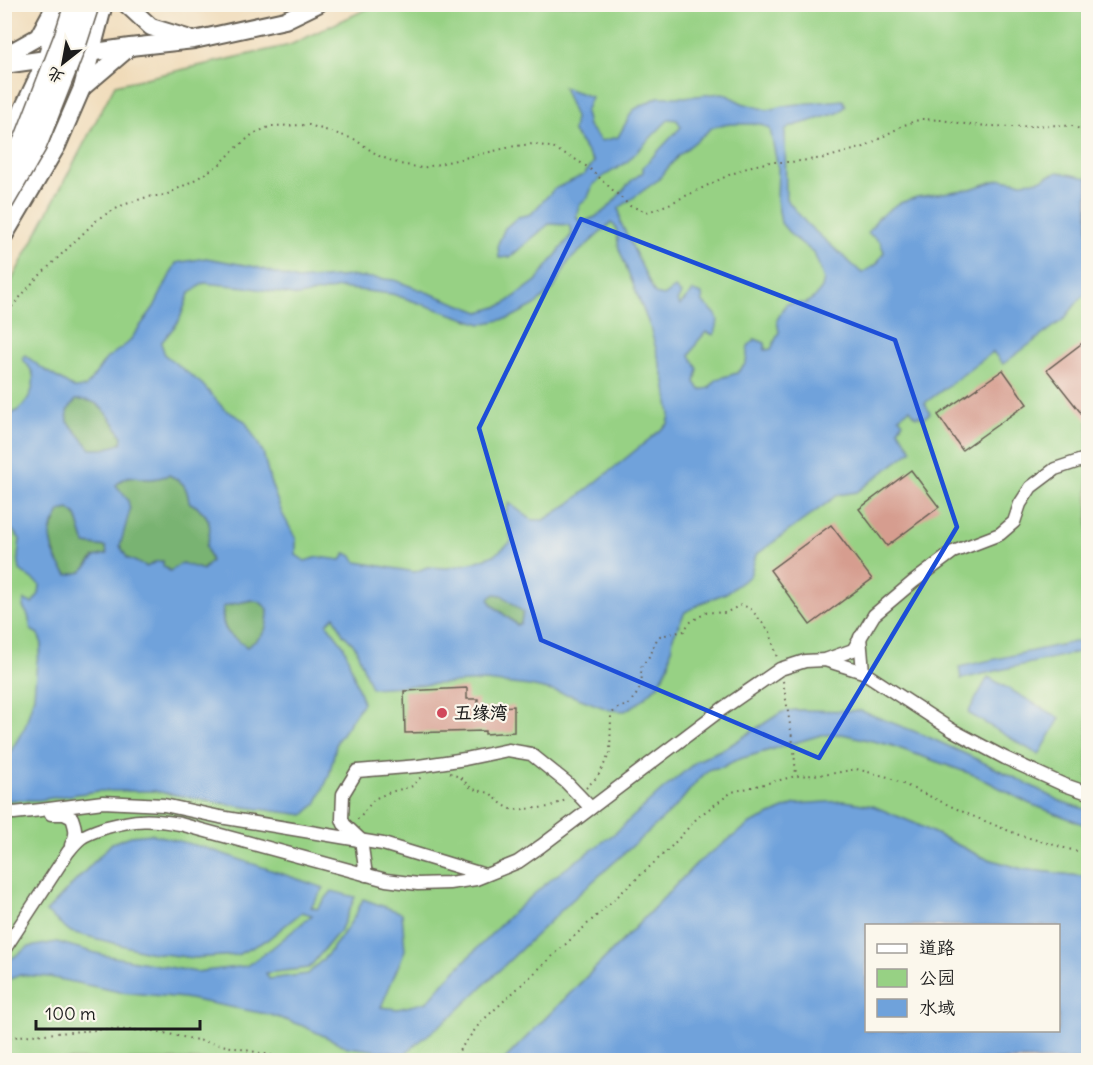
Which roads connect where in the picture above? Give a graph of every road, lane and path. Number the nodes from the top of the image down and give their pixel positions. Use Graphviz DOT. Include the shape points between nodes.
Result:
graph roads {
  1 [pos="58,4"];
  2 [pos="74,4"];
  3 [pos="90,4"];
  4 [pos="104,4"];
  5 [pos="126,4"];
  6 [pos="318,4"];
  7 [pos="194,40"];
  8 [pos="130,47"];
  9 [pos="92,52"];
  10 [pos="4,56"];
  11 [pos="46,60"];
  12 [pos="4,65"];
  13 [pos="82,88"];
  14 [pos="1089,132"];
  15 [pos="4,149"];
  16 [pos="4,173"];
  17 [pos="4,204"];
  18 [pos="4,236"];
  19 [pos="4,316"];
  20 [pos="1089,459"];
  21 [pos="860,636"];
  22 [pos="825,660"];
  23 [pos="780,669"];
  24 [pos="863,672"];
  25 [pos="441,773"];
  26 [pos="424,776"];
  27 [pos="796,776"];
  28 [pos="1089,793"];
  29 [pos="578,795"];
  30 [pos="591,808"];
  31 [pos="4,812"];
  32 [pos="342,819"];
  33 [pos="361,840"];
  34 [pos="68,852"];
  35 [pos="1089,853"];
  36 [pos="366,875"];
  37 [pos="485,875"];
  38 [pos="4,950"];
  39 [pos="4,1040"];
  40 [pos="294,1060"];
  41 [pos="452,1060"];
  1 -- 10 [label="main road" via="38,37"];
  1 -- 11 [label="main road"];
  2 -- 16 [label="highway, bridge" via="24,139"];
  3 -- 17 [label="highway, bridge" via="37,146"];
  4 -- 9 [label="main road"];
  5 -- 7 [label="main road" via="151,27"];
  6 -- 7 [label="main road" via="285,20"];
  7 -- 8 [label="main road"];
  8 -- 9 [label="main road"];
  8 -- 13 [label="main road"];
  9 -- 11 [label="main road"];
  9 -- 13 [label="main road"];
  11 -- 12 [label="main road"];
  11 -- 15 [label="main road"];
  13 -- 18 [label="main road" via="57,146"];
  14 -- 19 [label="path" via="1072,126 1013,128 921,119 864,147 825,158 752,166 648,212 630,206 589,168 550,147 515,146 422,168 389,160 354,139 309,125 271,126 253,134 198,178 166,195 123,205 99,218"];
  20 -- 21 [label="street" via="1055,469 1031,487 1014,522 999,534 953,552 874,615"];
  21 -- 22 [label="street" via="853,650"];
  21 -- 24 [label="street"];
  22 -- 23 [label="street"];
  22 -- 24 [label="street"];
  23 -- 27 [label="path"];
  23 -- 29 [label="path" via="770,632 750,608 741,605 725,613 707,612 689,622 684,631 660,636 641,667 642,684 636,695 611,716 610,753 598,776"];
  23 -- 30 [label="street"];
  24 -- 28 [label="street" via="952,730 1005,758"];
  25 -- 29 [label="path" via="452,773 472,789 490,793 513,810 549,807"];
  26 -- 32 [label="path" via="413,786 374,799 359,819"];
  27 -- 35 [label="path" via="856,769 888,777 1019,835"];
  27 -- 41 [label="path" via="732,792 698,817 670,848 480,1023"];
  29 -- 30 [label="street"];
  29 -- 32 [label="street" via="531,754 508,750 419,766 357,771 343,794"];
  30 -- 37 [label="street" via="518,862"];
  31 -- 33 [label="street" via="103,802 164,805"];
  31 -- 34 [label="street" via="23,816 64,814 72,818 76,836"];
  32 -- 33 [label="street"];
  33 -- 36 [label="street"];
  33 -- 37 [label="street"];
  34 -- 36 [label="street" via="81,838 95,831 139,820 158,821"];
  34 -- 38 [label="street"];
  36 -- 37 [label="street" via="418,884"];
  39 -- 40 [label="path" via="108,1029 154,1031"];
}
